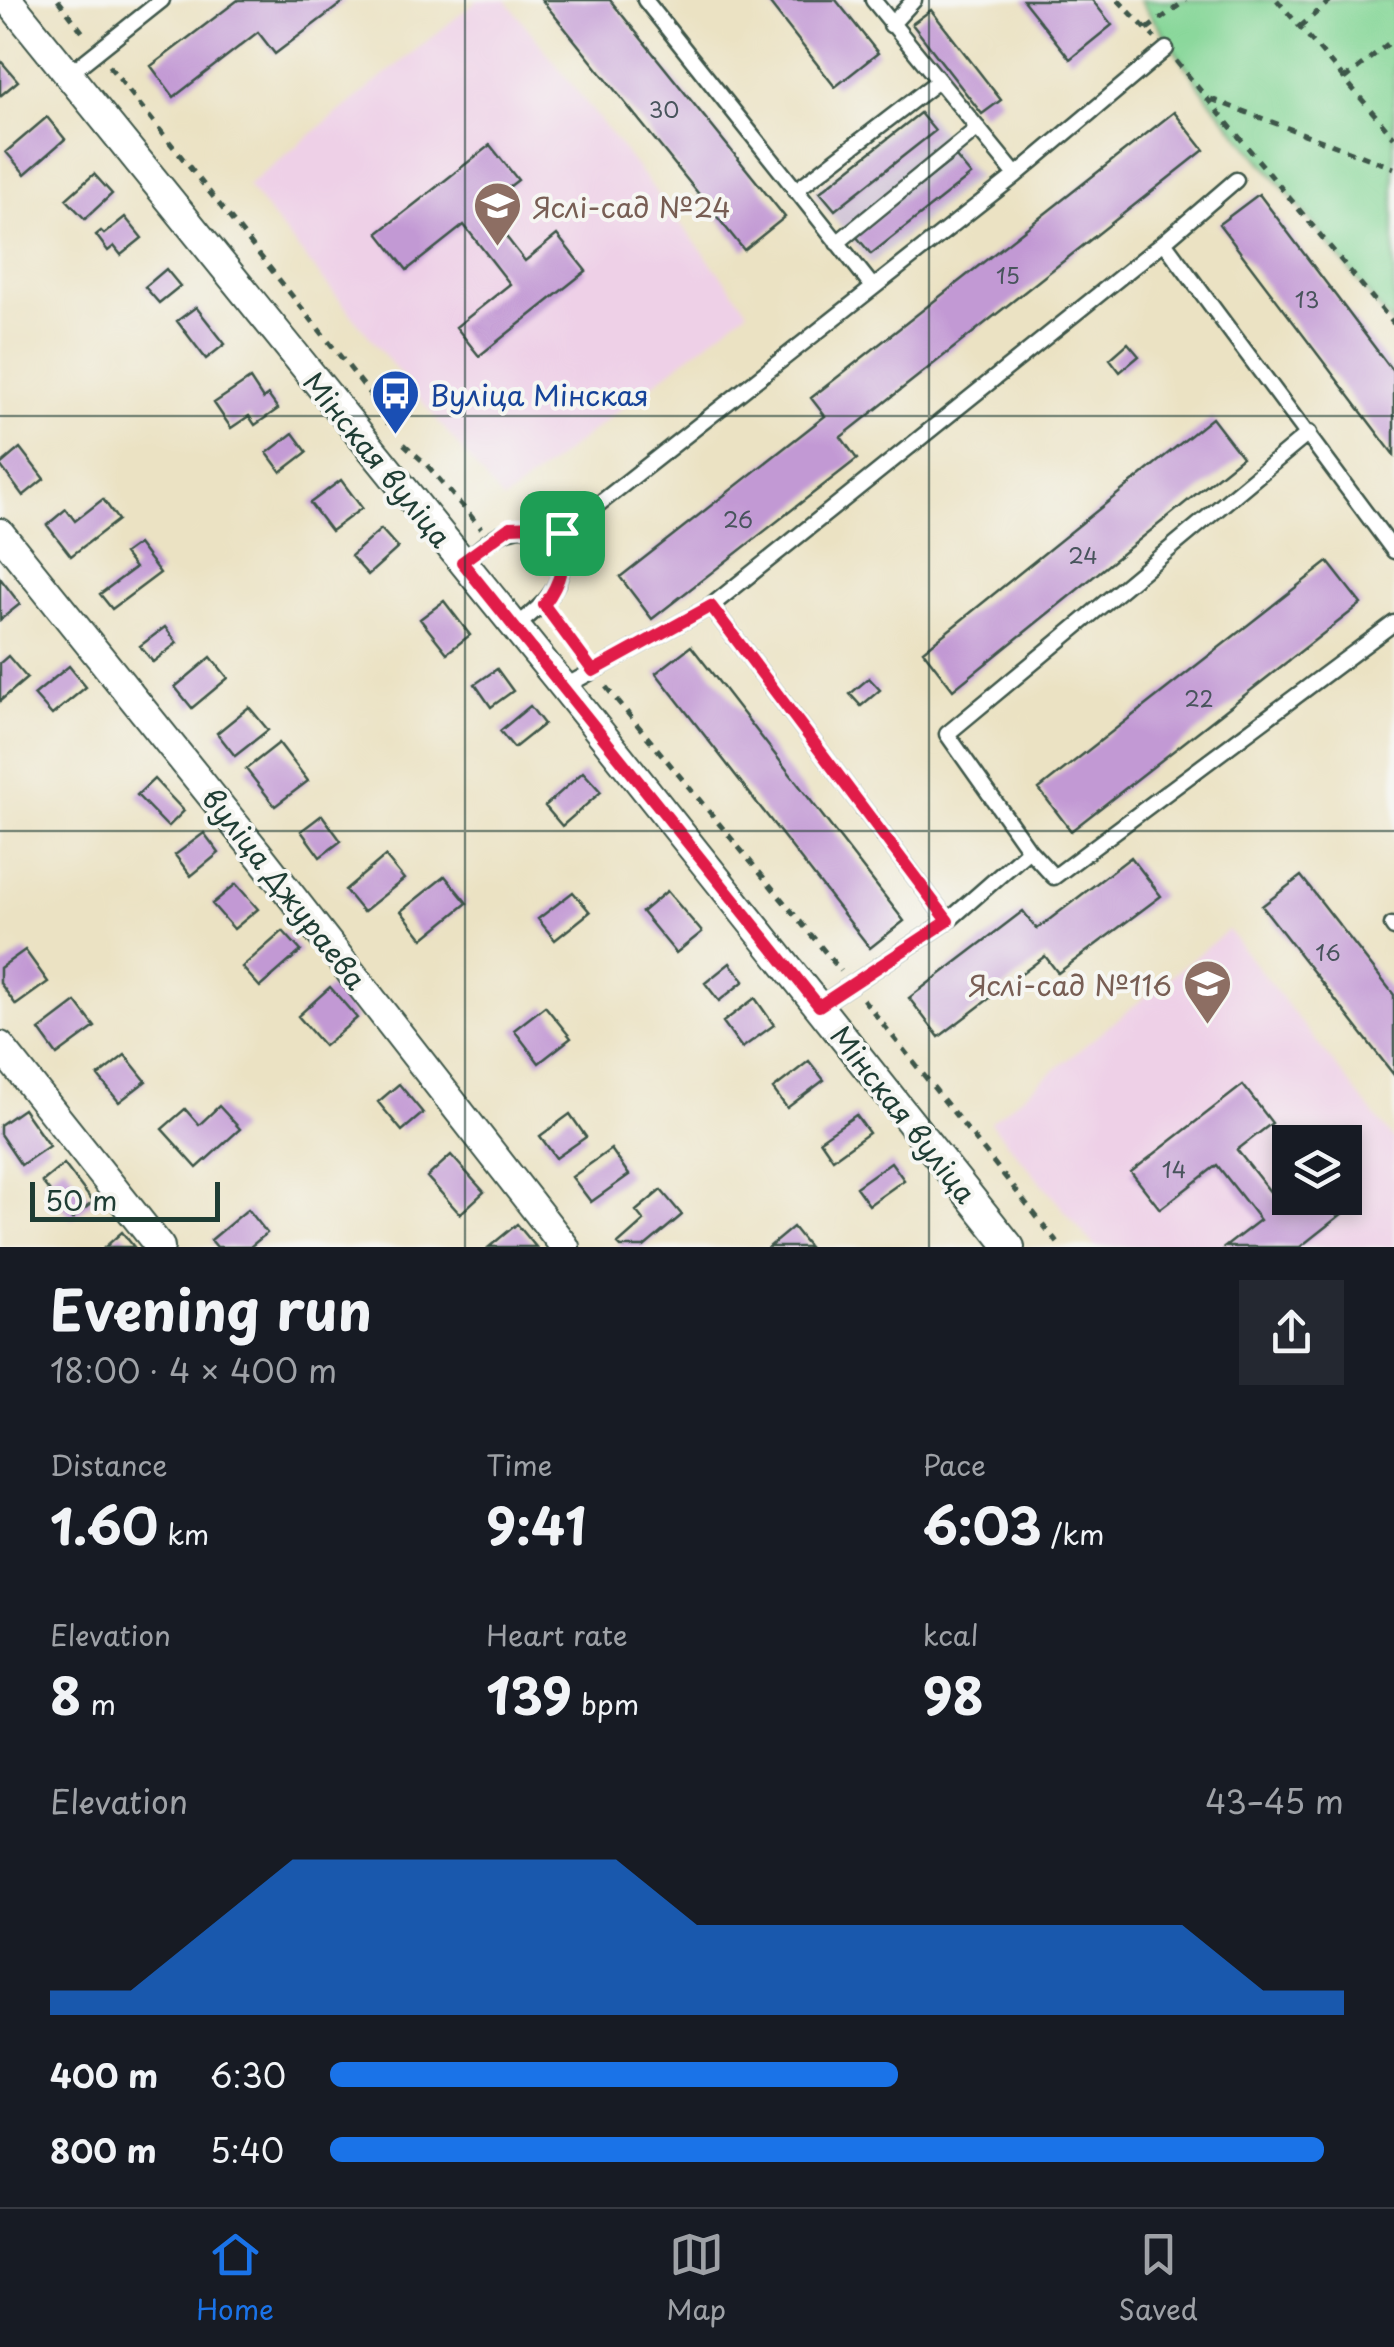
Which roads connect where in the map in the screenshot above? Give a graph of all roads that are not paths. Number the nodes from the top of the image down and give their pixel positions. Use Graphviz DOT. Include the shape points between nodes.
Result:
graph roads {
  1 [pos="8,0"];
  2 [pos="162,0"];
  3 [pos="645,0"];
  4 [pos="873,0"];
  5 [pos="914,0"];
  6 [pos="891,25"];
  7 [pos="1166,49"];
  8 [pos="69,74"];
  9 [pos="938,81"];
  10 [pos="978,128"];
  11 [pos="1016,174"];
  12 [pos="1236,180"];
  13 [pos="794,191"];
  14 [pos="1164,242"];
  15 [pos="837,243"];
  16 [pos="873,287"];
  17 [pos="1309,433"];
  18 [pos="0,533"];
  19 [pos="562,533"];
  20 [pos="1394,551"];
  21 [pos="462,562"];
  22 [pos="711,606"];
  23 [pos="514,628"];
  24 [pos="1392,628"];
  25 [pos="564,687"];
  26 [pos="1029,850"];
  27 [pos="948,921"];
  28 [pos="819,1006"];
  29 [pos="0,1046"];
  30 [pos="160,1247"];
  31 [pos="565,1247"];
  32 [pos="1010,1247"];
  1 -- 8 [label="street, Мінская вуліца"];
  2 -- 8 [label="lane"];
  3 -- 13 [label="lane"];
  4 -- 6 [label="lane"];
  5 -- 6 [label="lane"];
  6 -- 9 [label="lane"];
  7 -- 11 [label="lane"];
  8 -- 21 [label="street, Мінская вуліца"];
  9 -- 10 [label="lane"];
  9 -- 13 [label="lane"];
  10 -- 11 [label="lane"];
  10 -- 15 [label="lane"];
  11 -- 16 [label="lane"];
  12 -- 14 [label="lane"];
  13 -- 15 [label="lane"];
  14 -- 17 [label="lane"];
  14 -- 22 [label="lane"];
  15 -- 16 [label="lane"];
  16 -- 19 [label="lane"];
  17 -- 20 [label="lane"];
  17 -- 26 [label="lane" via="947,734"];
  18 -- 31 [label="street, вуліца Джураева"];
  19 -- 21 [label="lane" via="510,527"];
  19 -- 23 [label="lane" via="565,561 558,587"];
  21 -- 23 [label="street, Мінская вуліца"];
  22 -- 25 [label="lane"];
  22 -- 27 [label="lane"];
  23 -- 25 [label="street, Мінская вуліца"];
  24 -- 26 [label="lane" via="1054,877"];
  25 -- 28 [label="street, Мінская вуліца"];
  26 -- 27 [label="lane"];
  27 -- 28 [label="lane"];
  28 -- 32 [label="street, Мінская вуліца"];
  29 -- 30 [label="street"];
}
